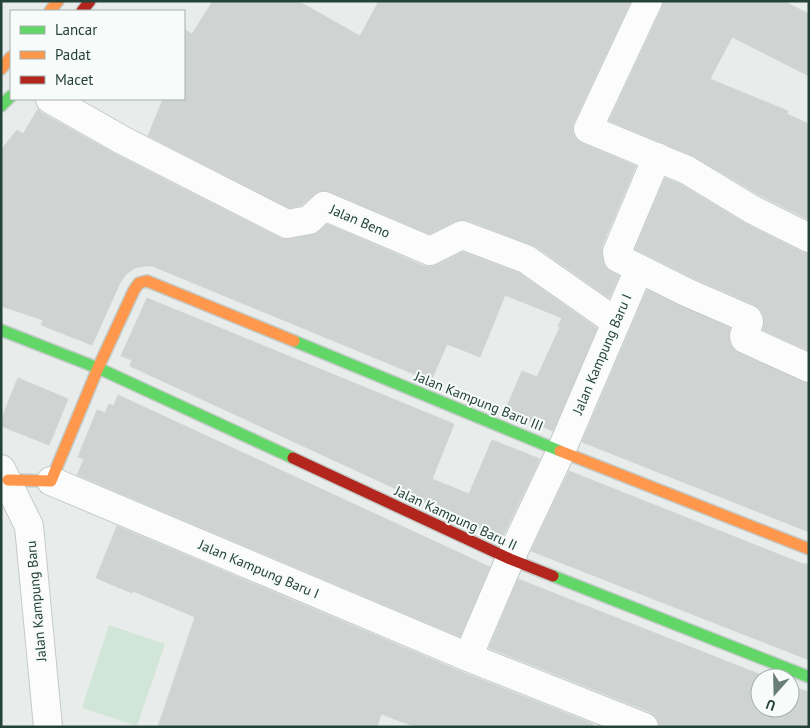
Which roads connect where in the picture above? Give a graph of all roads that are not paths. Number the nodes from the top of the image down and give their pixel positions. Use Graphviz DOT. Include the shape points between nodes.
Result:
graph roads {
  1 [pos="648,1"];
  2 [pos="10,58"];
  3 [pos="1,69"];
  4 [pos="10,93"];
  5 [pos="52,100"];
  6 [pos="1,106"];
  7 [pos="657,157"];
  8 [pos="809,238"];
  9 [pos="639,269"];
  10 [pos="616,322"];
  11 [pos="1,330"];
  12 [pos="98,368"];
  13 [pos="809,368"];
  14 [pos="561,451"];
  15 [pos="5,474"];
  16 [pos="51,481"];
  17 [pos="809,549"];
  18 [pos="510,560"];
  19 [pos="468,658"];
  20 [pos="809,677"];
  21 [pos="48,727"];
  22 [pos="644,727"];
  1 -- 7 [label="street" via="588,127"];
  2 -- 3 [label="street"];
  4 -- 6 [label="street"];
  5 -- 10 [label="street, Jalan Beno" via="122,140 287,224 309,220 324,206 430,251 462,235 526,259"];
  7 -- 8 [label="street"];
  7 -- 9 [label="street" via="617,252 618,258"];
  9 -- 10 [label="street, Jalan Kampung Baru I"];
  9 -- 13 [label="street" via="748,319 745,339"];
  10 -- 14 [label="street, Jalan Kampung Baru I"];
  11 -- 12 [label="street"];
  12 -- 14 [label="street, Jalan Kampung Baru III" via="134,290 143,281 152,282"];
  12 -- 16 [label="street"];
  12 -- 18 [label="street, Jalan Kampung Baru II"];
  14 -- 17 [label="street, Jalan Kampung Baru III"];
  14 -- 18 [label="street, Jalan Kampung Baru I"];
  15 -- 16 [label="street, Jalan Kampung Baru"];
  15 -- 21 [label="street, Jalan Kampung Baru" via="29,526"];
  16 -- 19 [label="street, Jalan Kampung Baru I"];
  18 -- 19 [label="street, Jalan Kampung Baru I"];
  18 -- 20 [label="street, Jalan Kampung Baru II"];
  19 -- 22 [label="street, Jalan Kampung Baru I"];
}
